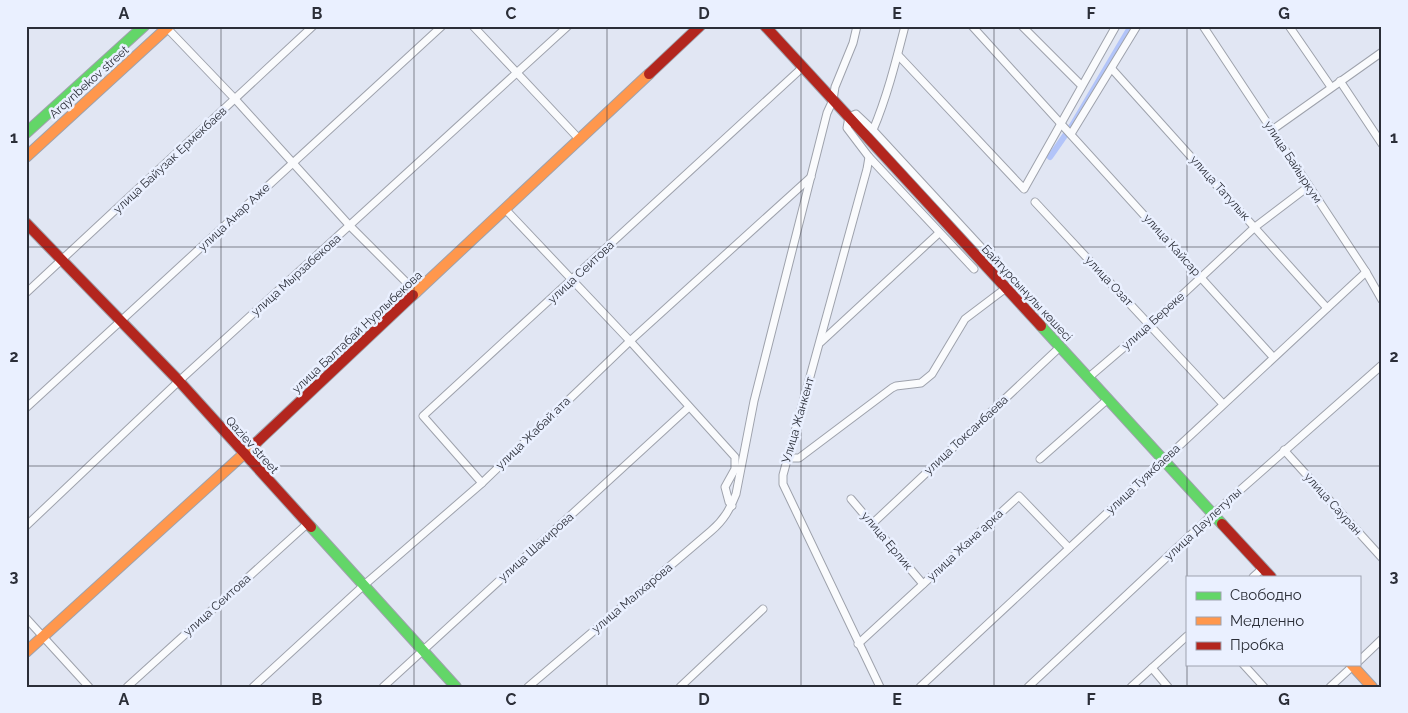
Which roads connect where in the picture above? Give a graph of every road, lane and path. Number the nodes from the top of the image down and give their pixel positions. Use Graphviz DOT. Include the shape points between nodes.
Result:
graph roads {
  1 [pos="313,26"];
  2 [pos="442,26"];
  3 [pos="473,26"];
  4 [pos="568,26"];
  5 [pos="700,26"];
  6 [pos="765,26"];
  7 [pos="857,26"];
  8 [pos="905,26"];
  9 [pos="972,26"];
  10 [pos="1022,26"];
  11 [pos="1116,26"];
  12 [pos="1137,26"];
  13 [pos="1203,26"];
  14 [pos="1289,26"];
  15 [pos="142,27"];
  16 [pos="168,27"];
  17 [pos="1382,52"];
  18 [pos="898,55"];
  19 [pos="803,67"];
  20 [pos="1112,69"];
  21 [pos="518,73"];
  22 [pos="1340,81"];
  23 [pos="1081,85"];
  24 [pos="1331,87"];
  25 [pos="235,99"];
  26 [pos="833,100"];
  27 [pos="849,117"];
  28 [pos="1061,124"];
  29 [pos="873,130"];
  30 [pos="1272,130"];
  31 [pos="26,133"];
  32 [pos="1071,134"];
  33 [pos="580,140"];
  34 [pos="1382,144"];
  35 [pos="26,157"];
  36 [pos="869,157"];
  37 [pos="292,164"];
  38 [pos="812,177"];
  39 [pos="1309,186"];
  40 [pos="1035,202"];
  41 [pos="506,210"];
  42 [pos="26,223"];
  43 [pos="350,226"];
  44 [pos="1255,227"];
  45 [pos="939,232"];
  46 [pos="981,247"];
  47 [pos="62,262"];
  48 [pos="974,269"];
  49 [pos="1366,272"];
  50 [pos="1201,277"];
  51 [pos="572,280"];
  52 [pos="1006,288"];
  53 [pos="26,293"];
  54 [pos="417,293"];
  55 [pos="1382,300"];
  56 [pos="1327,308"];
  57 [pos="121,321"];
  58 [pos="1150,325"];
  59 [pos="630,341"];
  60 [pos="820,342"];
  61 [pos="1060,347"];
  62 [pos="1273,357"];
  63 [pos="1382,365"];
  64 [pos="1088,378"];
  65 [pos="178,381"];
  66 [pos="1108,400"];
  67 [pos="1223,404"];
  68 [pos="689,407"];
  69 [pos="26,408"];
  70 [pos="1284,450"];
  71 [pos="244,454"];
  72 [pos="787,458"];
  73 [pos="1040,459"];
  74 [pos="1163,460"];
  75 [pos="482,483"];
  76 [pos="851,499"];
  77 [pos="732,506"];
  78 [pos="1214,514"];
  79 [pos="307,524"];
  80 [pos="872,524"];
  81 [pos="26,526"];
  82 [pos="1069,548"];
  83 [pos="1382,558"];
  84 [pos="1263,568"];
  85 [pos="1253,576"];
  86 [pos="1270,576"];
  87 [pos="923,584"];
  88 [pos="363,586"];
  89 [pos="763,609"];
  90 [pos="26,618"];
  91 [pos="43,637"];
  92 [pos="1186,637"];
  93 [pos="1382,639"];
  94 [pos="858,644"];
  95 [pos="422,651"];
  96 [pos="26,652"];
  97 [pos="1360,659"];
  98 [pos="1245,666"];
  99 [pos="1353,666"];
  100 [pos="1356,666"];
  101 [pos="1152,668"];
  102 [pos="89,687"];
  103 [pos="127,687"];
  104 [pos="253,687"];
  105 [pos="383,687"];
  106 [pos="456,687"];
  107 [pos="528,687"];
  108 [pos="680,687"];
  109 [pos="880,687"];
  110 [pos="920,687"];
  111 [pos="1028,687"];
  112 [pos="1131,687"];
  113 [pos="1168,687"];
  114 [pos="1264,687"];
  115 [pos="1330,687"];
  116 [pos="1372,687"];
  1 -- 25 [label="street, улица Байузак Ермекбаев"];
  2 -- 37 [label="street, улица Анар Аже"];
  3 -- 21 [label="street"];
  4 -- 21 [label="street, улица Мырзабекова"];
  5 -- 33 [label="street, улица Балтабай Нурлыбекова"];
  6 -- 19 [label="street, Байтұрсынұлы көшесі"];
  7 -- 26 [label="street"];
  8 -- 18 [label="street"];
  9 -- 28 [label="street"];
  10 -- 23 [label="street"];
  11 -- 23 [label="street"];
  12 -- 20 [label="street"];
  13 -- 30 [label="street, улица Байыркум"];
  14 -- 24 [label="street"];
  15 -- 31 [label="street, Arqynbekov street"];
  16 -- 25 [label="street"];
  16 -- 35 [label="street, Arqynbekov street"];
  17 -- 22 [label="street"];
  18 -- 28 [label="street" via="1024,189"];
  18 -- 29 [label="street"];
  19 -- 26 [label="street, Байтұрсынұлы көшесі"];
  19 -- 51 [label="street, улица Сеитова"];
  20 -- 32 [label="street"];
  20 -- 44 [label="street, улица Татулык"];
  21 -- 33 [label="street"];
  21 -- 43 [label="street, улица Мырзабекова"];
  22 -- 24 [label="street"];
  22 -- 34 [label="street"];
  23 -- 28 [label="street"];
  24 -- 30 [label="street"];
  25 -- 37 [label="street"];
  25 -- 47 [label="street, улица Байузак Ермекбаев"];
  26 -- 27 [label="street, Байтұрсынұлы көшесі"];
  26 -- 38 [label="street"];
  27 -- 29 [label="street" via="856,114"];
  27 -- 36 [label="street" via="847,128"];
  27 -- 52 [label="street, Байтұрсынұлы көшесі"];
  28 -- 32 [label="street, улица Кайсар"];
  29 -- 46 [label="street"];
  30 -- 39 [label="street, улица Байыркум"];
  32 -- 50 [label="street, улица Кайсар"];
  33 -- 41 [label="street, улица Балтабай Нурлыбекова"];
  36 -- 45 [label="street"];
  36 -- 60 [label="street, Улица Жанкент"];
  37 -- 43 [label="street"];
  37 -- 57 [label="street, улица Анар Аже"];
  38 -- 59 [label="street, улица Жабай ата"];
  38 -- 77 [label="street" via="754,401"];
  39 -- 44 [label="street, улица Береке"];
  39 -- 49 [label="street, улица Байыркум"];
  40 -- 58 [label="street, улица Озат"];
  41 -- 51 [label="street"];
  41 -- 54 [label="street, улица Балтабай Нурлыбекова"];
  42 -- 47 [label="street, Qaziev street"];
  43 -- 54 [label="street"];
  43 -- 65 [label="street, улица Мырзабекова"];
  44 -- 50 [label="street, улица Береке"];
  44 -- 56 [label="street, улица Татулык"];
  45 -- 48 [label="street"];
  45 -- 60 [label="street"];
  47 -- 53 [label="street, улица Байузак Ермекбаев"];
  47 -- 57 [label="street, Qaziev street"];
  49 -- 55 [label="street, улица Байыркум"];
  49 -- 56 [label="street, улица Туякбаева"];
  50 -- 58 [label="street, улица Береке"];
  50 -- 62 [label="street, улица Кайсар"];
  51 -- 59 [label="street"];
  51 -- 75 [label="street, улица Сеитова" via="423,416"];
  52 -- 61 [label="street, Байтұрсынұлы көшесі"];
  52 -- 72 [label="street" via="965,319 925,382 892,388 799,458"];
  54 -- 71 [label="street, улица Балтабай Нурлыбекова"];
  56 -- 62 [label="street, улица Туякбаева"];
  57 -- 65 [label="street, Qaziev street"];
  57 -- 69 [label="street, улица Анар Аже"];
  58 -- 64 [label="street, улица Береке"];
  58 -- 67 [label="street, улица Озат"];
  59 -- 68 [label="street"];
  59 -- 75 [label="street, улица Жабай ата"];
  60 -- 72 [label="street, Улица Жанкент"];
  61 -- 64 [label="street, Байтұрсынұлы көшесі"];
  61 -- 80 [label="street, улица Токсанбаева"];
  62 -- 67 [label="street, улица Туякбаева"];
  63 -- 70 [label="street, улица Даулетулы"];
  64 -- 66 [label="street, Байтұрсынұлы көшесі"];
  65 -- 71 [label="street, Qaziev street"];
  65 -- 81 [label="street, улица Мырзабекова"];
  66 -- 73 [label="street"];
  66 -- 74 [label="street, Байтұрсынұлы көшесі"];
  67 -- 74 [label="street, улица Туякбаева"];
  68 -- 77 [label="street" via="735,457 735,469 725,487"];
  68 -- 95 [label="street, улица Шакирова"];
  70 -- 78 [label="street, улица Даулетулы"];
  70 -- 83 [label="street, улица Сауран"];
  71 -- 79 [label="street, Qaziev street"];
  71 -- 91 [label="street, улица Балтабай Нурлыбекова"];
  72 -- 94 [label="street, Улица Жанкент" via="784,484"];
  74 -- 78 [label="street, Байтұрсынұлы көшесі"];
  74 -- 82 [label="street, улица Туякбаева"];
  75 -- 88 [label="street, улица Жабай ата"];
  76 -- 80 [label="street, улица Ерлик"];
  77 -- 107 [label="street, улица Малхарова" via="711,531"];
  78 -- 84 [label="street, Байтұрсынұлы көшесі"];
  78 -- 111 [label="street, улица Даулетулы"];
  79 -- 88 [label="street, Qaziev street"];
  79 -- 103 [label="street, улица Сеитова"];
  80 -- 87 [label="street, улица Ерлик"];
  82 -- 87 [label="street, улица Жана арка" via="1019,496"];
  82 -- 110 [label="street, улица Туякбаева"];
  84 -- 85 [label="street"];
  84 -- 86 [label="street, Байтұрсынұлы көшесі"];
  87 -- 94 [label="street, улица Жана арка"];
  88 -- 95 [label="street, Qaziev street"];
  88 -- 104 [label="street, улица Жабай ата"];
  89 -- 108 [label="street"];
  90 -- 91 [label="street"];
  91 -- 96 [label="street, улица Балтабай Нурлыбекова"];
  91 -- 102 [label="street"];
  92 -- 101 [label="street"];
  93 -- 97 [label="street"];
  94 -- 109 [label="street, Улица Жанкент"];
  95 -- 105 [label="street, улица Шакирова"];
  95 -- 106 [label="street, Qaziev street"];
  98 -- 114 [label="street"];
  99 -- 115 [label="street"];
  100 -- 116 [label="street"];
  101 -- 112 [label="street"];
  101 -- 113 [label="street"];
}
